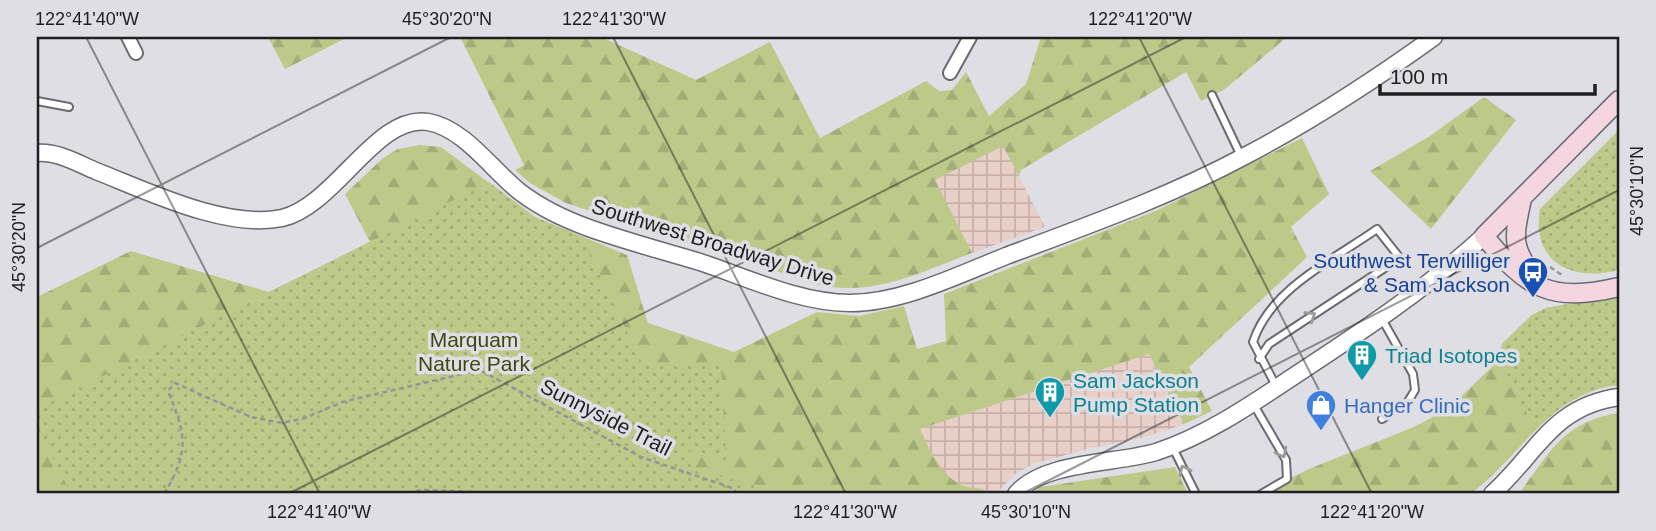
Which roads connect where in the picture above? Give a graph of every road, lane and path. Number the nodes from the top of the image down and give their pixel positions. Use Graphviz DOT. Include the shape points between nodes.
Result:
graph roads {
  1 [pos="128,37"];
  2 [pos="970,37"];
  3 [pos="1434,37"];
  4 [pos="136,53"];
  5 [pos="950,73"];
  6 [pos="1212,95"];
  7 [pos="1619,100"];
  8 [pos="37,101"];
  9 [pos="69,107"];
  10 [pos="37,153"];
  11 [pos="1242,158"];
  12 [pos="1522,199"];
  13 [pos="1484,236"];
  14 [pos="1545,264"];
  15 [pos="1566,278"];
  16 [pos="1619,287"];
  17 [pos="1548,291"];
  18 [pos="1381,317"];
  19 [pos="1259,359"];
  20 [pos="1277,387"];
  21 [pos="1619,397"];
  22 [pos="1253,403"];
  23 [pos="1382,419"];
  24 [pos="1172,445"];
  25 [pos="164,494"];
  26 [pos="399,494"];
  27 [pos="527,494"];
  28 [pos="739,494"];
  29 [pos="1016,494"];
  30 [pos="1196,494"];
  31 [pos="1261,494"];
  32 [pos="1492,494"];
  1 -- 4 [label="street"];
  2 -- 5 [label="street"];
  3 -- 11 [label="street, Southwest Broadway Drive" via="1349,95"];
  6 -- 11 [label="lane"];
  7 -- 12 [label="main road"];
  8 -- 9 [label="lane"];
  10 -- 11 [label="street, Southwest Broadway Drive" via="65,158 197,208 241,219 272,219 293,215 324,196 394,130 412,122 429,122 456,134 523,195 559,216 773,287 846,303 890,298 985,265 1163,195"];
  12 -- 13 [label="main road"];
  12 -- 17 [label="main road" via="1515,244 1523,262"];
  13 -- 17 [label="main road" via="1521,278"];
  13 -- 18 [label="street"];
  14 -- 15 [label="path"];
  16 -- 17 [label="main road" via="1572,295"];
  18 -- 20 [label="street"];
  18 -- 23 [label="lane" via="1413,374 1415,390 1407,403"];
  19 -- 19 [label="lane, one-way" via="1269,344 1400,258 1377,229 1279,297 1256,332 1253,342"];
  19 -- 20 [label="lane"];
  20 -- 22 [label="street"];
  21 -- 32 [label="street" via="1565,416"];
  22 -- 24 [label="street"];
  22 -- 31 [label="lane, one-way" via="1288,470 1287,479"];
  24 -- 29 [label="street" via="1131,459 1035,478"];
  30 -- 24 [label="lane, one-way"];
  25 -- 28 [label="path, Sunnyside Trail" via="182,451 183,429 168,391 175,383 251,417 282,422 342,402 480,370 641,457"];
  26 -- 27 [label="path" via="424,490"];
}
